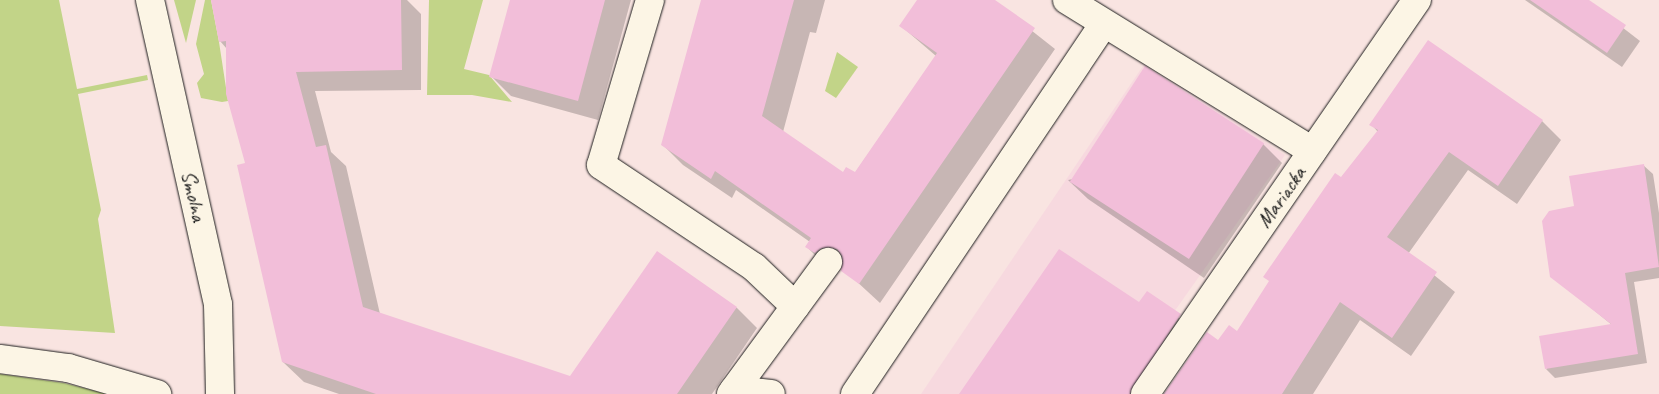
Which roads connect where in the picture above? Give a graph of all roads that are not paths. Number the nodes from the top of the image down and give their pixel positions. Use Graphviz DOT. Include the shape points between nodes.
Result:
graph roads {
  1 [pos="150,0"];
  2 [pos="650,0"];
  3 [pos="1067,0"];
  4 [pos="1417,0"];
  5 [pos="1104,24"];
  6 [pos="1312,151"];
  7 [pos="828,262"];
  8 [pos="795,306"];
  9 [pos="0,358"];
  10 [pos="732,392"];
  11 [pos="157,394"];
  12 [pos="220,394"];
  13 [pos="772,394"];
  14 [pos="854,394"];
  15 [pos="1145,394"];
  1 -- 12 [label="street, Smolna" via="218,304"];
  2 -- 8 [label="street" via="602,165 754,266"];
  3 -- 5 [label="street"];
  4 -- 6 [label="street, Mariacka"];
  5 -- 6 [label="street"];
  5 -- 14 [label="street"];
  6 -- 15 [label="street, Mariacka"];
  7 -- 8 [label="street"];
  8 -- 10 [label="street"];
  9 -- 11 [label="street" via="68,368"];
  10 -- 13 [label="street"];
}
